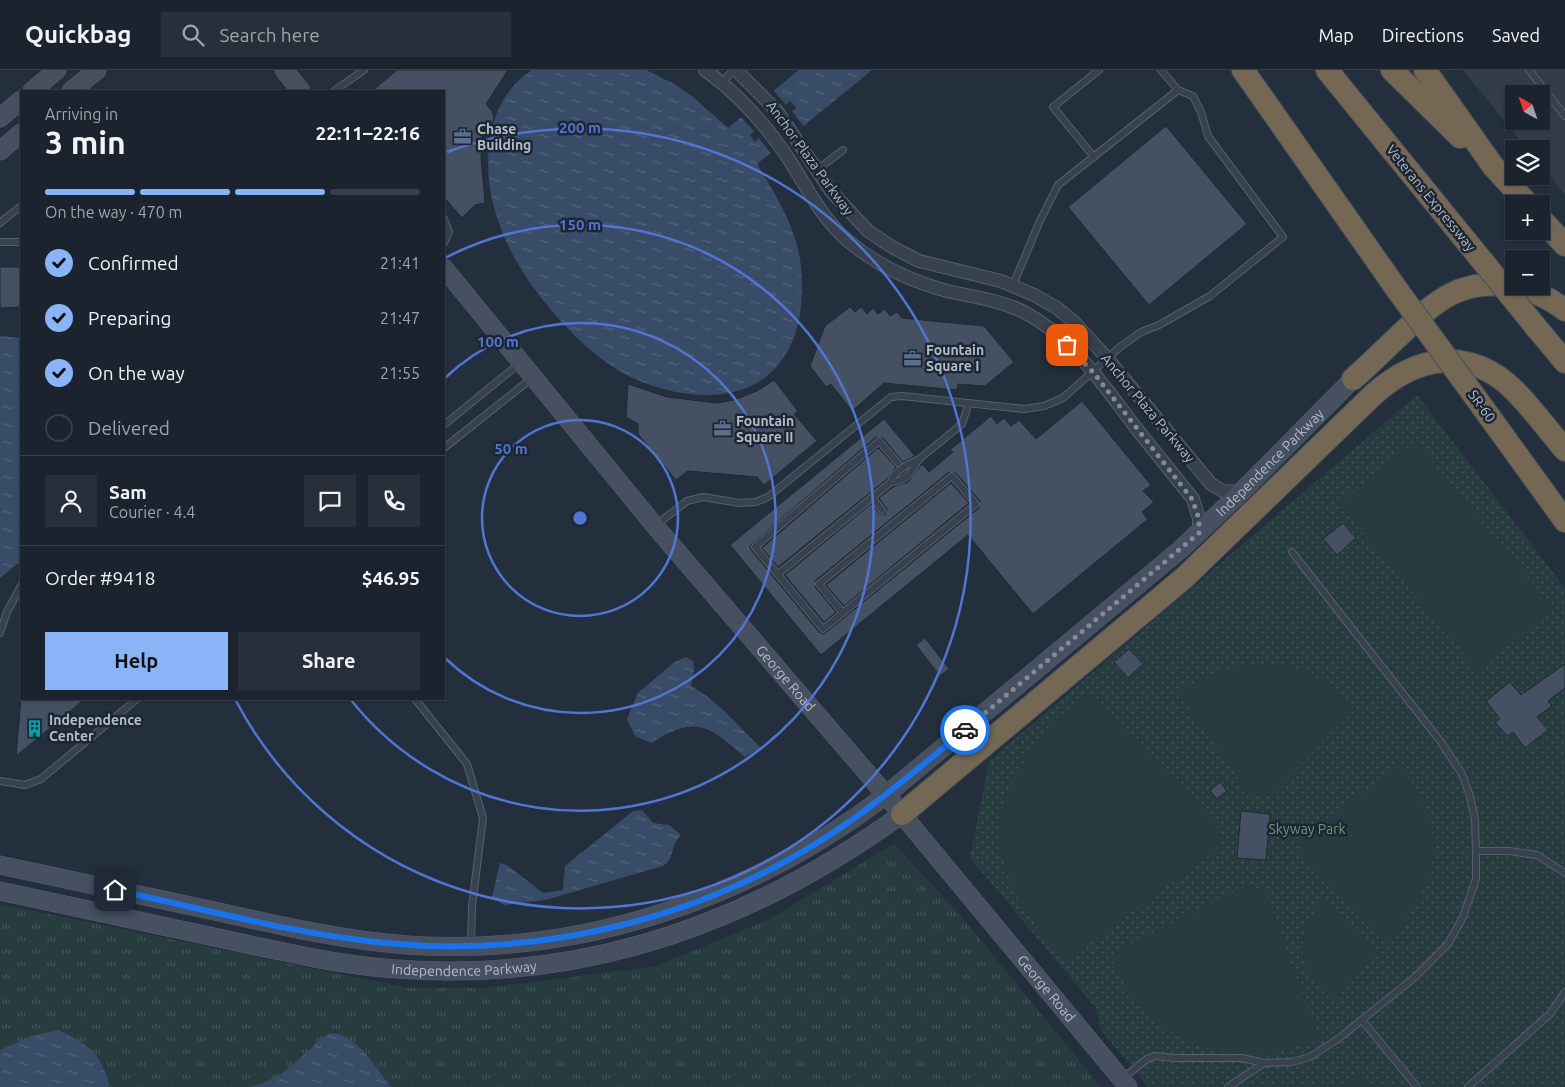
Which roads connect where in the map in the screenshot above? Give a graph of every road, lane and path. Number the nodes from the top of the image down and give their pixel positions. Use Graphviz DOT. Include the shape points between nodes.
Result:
graph roads {
  1 [pos="57,70"];
  2 [pos="97,70"];
  3 [pos="284,70"];
  4 [pos="364,70"];
  5 [pos="705,70"];
  6 [pos="734,70"];
  7 [pos="1099,70"];
  8 [pos="1161,70"];
  9 [pos="1327,70"];
  10 [pos="1392,70"];
  11 [pos="1424,70"];
  12 [pos="1529,70"];
  13 [pos="1243,71"];
  14 [pos="722,83"];
  15 [pos="33,90"];
  16 [pos="73,90"];
  17 [pos="300,90"];
  18 [pos="336,90"];
  19 [pos="1178,90"];
  20 [pos="20,101"];
  21 [pos="1565,116"];
  22 [pos="0,118"];
  23 [pos="20,134"];
  24 [pos="1,149"];
  25 [pos="843,150"];
  26 [pos="1094,157"];
  27 [pos="1493,166"];
  28 [pos="817,170"];
  29 [pos="1520,195"];
  30 [pos="20,207"];
  31 [pos="445,222"];
  32 [pos="0,223"];
  33 [pos="1550,229"];
  34 [pos="445,241"];
  35 [pos="0,242"];
  36 [pos="20,242"];
  37 [pos="1565,245"];
  38 [pos="445,269"];
  39 [pos="1013,285"];
  40 [pos="1565,310"];
  41 [pos="1107,358"];
  42 [pos="1565,362"];
  43 [pos="520,363"];
  44 [pos="1093,372"];
  45 [pos="532,378"];
  46 [pos="1353,379"];
  47 [pos="969,403"];
  48 [pos="445,424"];
  49 [pos="445,447"];
  50 [pos="1565,450"];
  51 [pos="898,463"];
  52 [pos="1241,492"];
  53 [pos="872,498"];
  54 [pos="882,510"];
  55 [pos="1565,521"];
  56 [pos="656,526"];
  57 [pos="1199,533"];
  58 [pos="1292,552"];
  59 [pos="778,574"];
  60 [pos="20,588"];
  61 [pos="843,613"];
  62 [pos="0,633"];
  63 [pos="136,700"];
  64 [pos="416,700"];
  65 [pos="0,781"];
  66 [pos="886,795"];
  67 [pos="902,814"];
  68 [pos="1476,851"];
  69 [pos="0,865"];
  70 [pos="1565,873"];
  71 [pos="0,892"];
  72 [pos="471,946"];
  73 [pos="1565,992"];
  74 [pos="1362,1020"];
  75 [pos="1264,1063"];
  76 [pos="1125,1083"];
  77 [pos="1228,1087"];
  78 [pos="1417,1087"];
  79 [pos="1468,1087"];
  1 -- 15 [label="main road"];
  2 -- 16 [label="main road"];
  3 -- 17 [label="main road"];
  4 -- 18 [label="lane"];
  5 -- 14 [label="street, Anchor Plaza Parkway"];
  6 -- 14 [label="lane"];
  6 -- 28 [label="street, Anchor Plaza Parkway" via="754,86 784,120"];
  7 -- 26 [label="lane" via="1054,107"];
  8 -- 19 [label="lane"];
  9 -- 42 [label="highway, Veterans Expressway, bridge"];
  10 -- 27 [label="highway"];
  11 -- 27 [label="highway"];
  12 -- 21 [label="lane"];
  13 -- 55 [label="highway, SR-60 / SR-60, bridge" via="1398,292"];
  14 -- 44 [label="street, Anchor Plaza Parkway" via="788,158 817,207 865,254 887,268 924,284 1023,312 1059,337"];
  19 -- 26 [label="lane"];
  19 -- 41 [label="lane" via="1193,96 1208,136 1283,237 1210,296 1141,332"];
  20 -- 22 [label="main road"];
  23 -- 24 [label="main road"];
  25 -- 28 [label="lane"];
  26 -- 39 [label="lane" via="1058,185"];
  27 -- 29 [label="highway"];
  28 -- 39 [label="street, Anchor Plaza Parkway" via="850,214 892,247 934,265"];
  30 -- 32 [label="lane"];
  31 -- 34 [label="lane" via="449,232"];
  33 -- 37 [label="highway"];
  35 -- 36 [label="lane"];
  38 -- 43 [label="main road, George Road"];
  39 -- 41 [label="street, Anchor Plaza Parkway" via="1057,308"];
  40 -- 46 [label="highway" via="1539,293 1498,284 1454,291 1434,303"];
  41 -- 44 [label="lane"];
  41 -- 52 [label="street, Anchor Plaza Parkway" via="1211,484 1224,491"];
  43 -- 45 [label="main road, George Road"];
  43 -- 48 [label="lane"];
  44 -- 47 [label="lane" via="1063,398 1044,406 1024,409"];
  44 -- 57 [label="street, Anchor Plaza Parkway" via="1192,499 1199,519"];
  45 -- 49 [label="lane"];
  45 -- 56 [label="main road, George Road"];
  46 -- 52 [label="main road, Independence Parkway"];
  47 -- 53 [label="lane" via="962,424 894,475 891,482"];
  47 -- 56 [label="lane" via="891,397 768,497 740,503 703,497 687,501"];
  50 -- 67 [label="highway" via="1512,388 1486,371 1456,361 1441,360 1415,366 1399,374 1373,395 1184,578"];
  51 -- 59 [label="lane" via="879,441 755,547"];
  52 -- 57 [label="main road, Independence Parkway"];
  53 -- 54 [label="lane"];
  53 -- 59 [label="lane"];
  56 -- 66 [label="main road, George Road"];
  57 -- 66 [label="main road, Independence Parkway"];
  58 -- 68 [label="lane" via="1453,757 1470,796"];
  59 -- 61 [label="lane" via="823,629"];
  60 -- 62 [label="lane"];
  61 -- 61 [label="lane" via="976,504 952,476 820,584"];
  63 -- 65 [label="lane" via="41,779 25,785"];
  64 -- 72 [label="lane" via="467,764 483,818 472,906"];
  66 -- 67 [label="main road, George Road"];
  66 -- 72 [label="main road, Independence Parkway" via="787,860 702,900 589,932 528,942"];
  67 -- 71 [label="main road, Independence Parkway" via="818,871 721,918 667,938 600,955 517,968 424,971 333,961"];
  67 -- 76 [label="main road, George Road"];
  68 -- 70 [label="lane" via="1537,855"];
  68 -- 74 [label="lane" via="1476,880 1463,918 1448,944 1423,970"];
  69 -- 72 [label="main road, Independence Parkway" via="324,934 400,944"];
  73 -- 79 [label="lane" via="1550,1014"];
  74 -- 75 [label="lane" via="1310,1057 1292,1062"];
  74 -- 78 [label="lane"];
  75 -- 76 [label="lane" via="1242,1058 1155,1056 1147,1058"];
  75 -- 77 [label="lane"];
}
